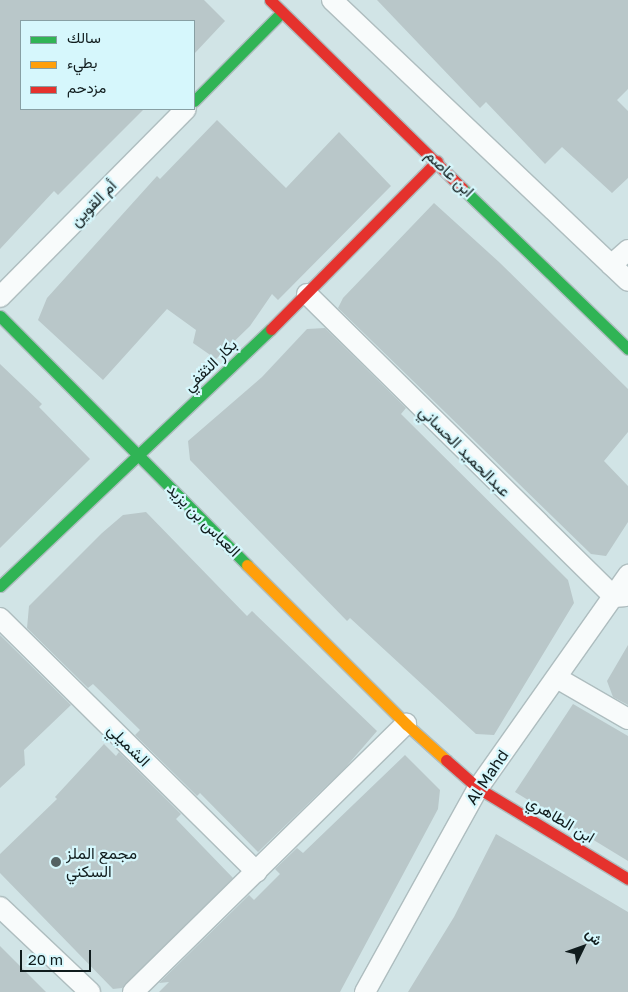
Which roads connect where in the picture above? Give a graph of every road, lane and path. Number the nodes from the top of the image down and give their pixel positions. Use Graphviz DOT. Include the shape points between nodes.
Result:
graph roads {
  1 [pos="270,0"];
  2 [pos="332,0"];
  3 [pos="282,12"];
  4 [pos="195,100"];
  5 [pos="185,110"];
  6 [pos="437,161"];
  7 [pos="628,250"];
  8 [pos="611,265"];
  9 [pos="628,281"];
  10 [pos="307,294"];
  11 [pos="0,297"];
  12 [pos="0,316"];
  13 [pos="628,349"];
  14 [pos="140,455"];
  15 [pos="628,575"];
  16 [pos="0,586"];
  17 [pos="621,597"];
  18 [pos="0,618"];
  19 [pos="557,678"];
  20 [pos="628,719"];
  21 [pos="406,724"];
  22 [pos="478,788"];
  23 [pos="257,872"];
  24 [pos="628,879"];
  25 [pos="0,907"];
  26 [pos="90,992"];
  27 [pos="133,992"];
  28 [pos="365,992"];
  1 -- 3 [label="street, ابن عاصم"];
  2 -- 8 [label="street"];
  3 -- 4 [label="street"];
  3 -- 6 [label="street, ابن عاصم"];
  5 -- 11 [label="street, أم القوين"];
  6 -- 10 [label="street, بكار الثقفي"];
  6 -- 13 [label="street, ابن عاصم"];
  7 -- 8 [label="street"];
  8 -- 9 [label="street"];
  10 -- 14 [label="street, بكار الثقفي"];
  10 -- 17 [label="street, عبدالحميد الحساني"];
  12 -- 14 [label="street, العباس بن يزيد"];
  14 -- 16 [label="street, بكار الثقفي"];
  14 -- 21 [label="street, العباس بن يزيد"];
  15 -- 17 [label="street, Al Mahd"];
  17 -- 19 [label="street, Al Mahd"];
  18 -- 23 [label="street, الشميلي"];
  19 -- 20 [label="street"];
  19 -- 22 [label="street, Al Mahd"];
  21 -- 22 [label="street, العباس بن يزيد"];
  21 -- 23 [label="street"];
  22 -- 24 [label="street, ابن الطاهري"];
  22 -- 28 [label="street, Al Mahd"];
  23 -- 27 [label="street"];
  25 -- 26 [label="street"];
}
